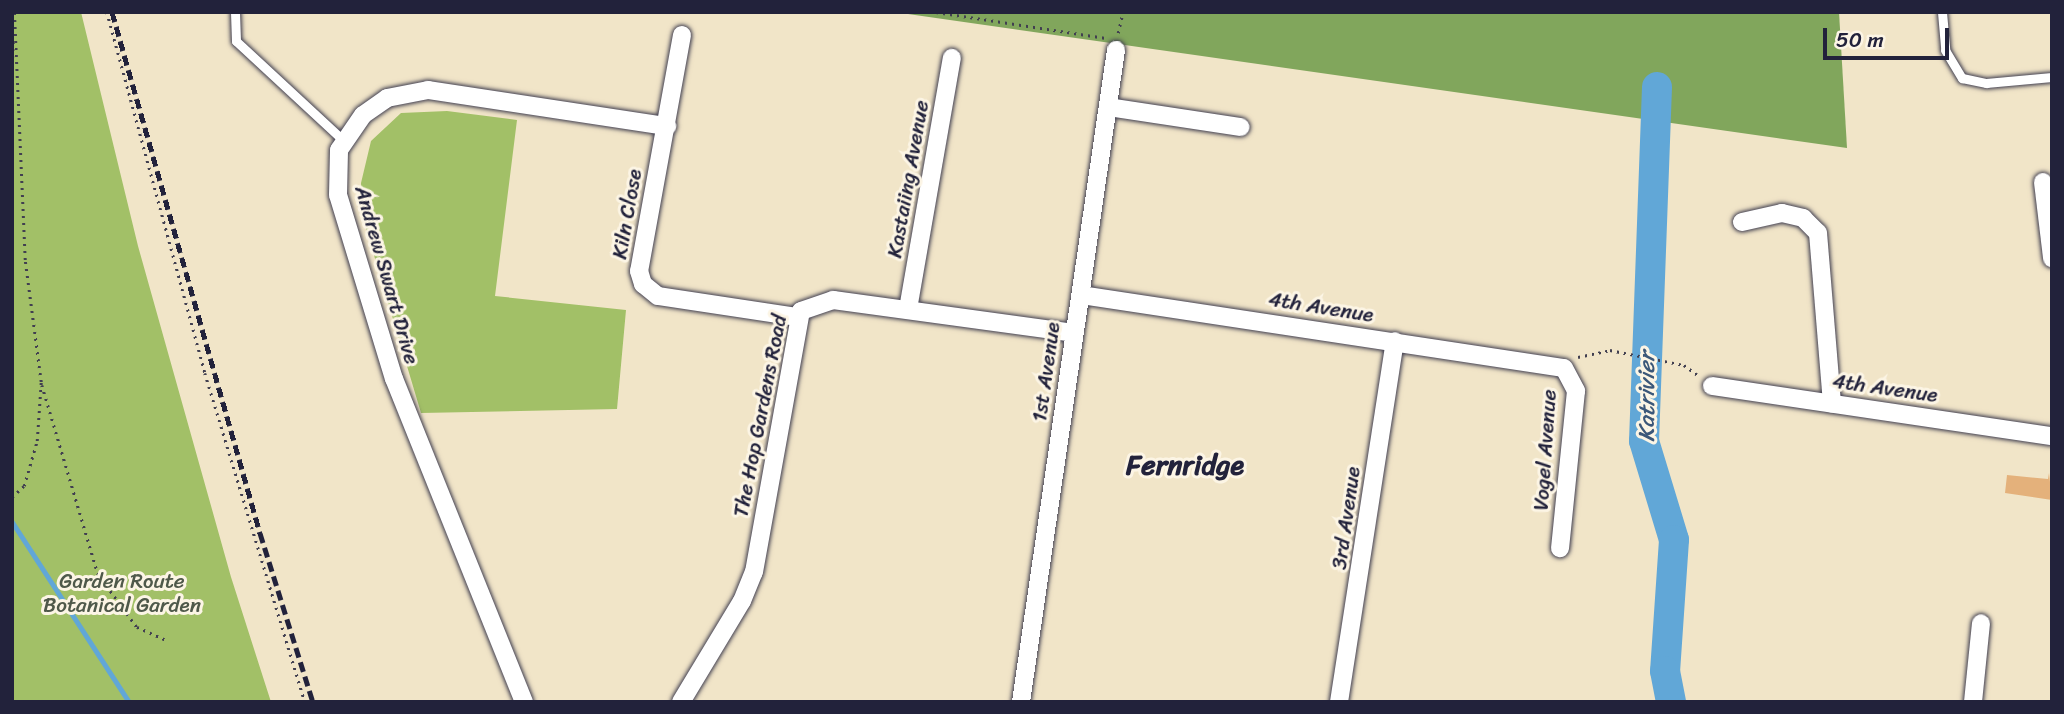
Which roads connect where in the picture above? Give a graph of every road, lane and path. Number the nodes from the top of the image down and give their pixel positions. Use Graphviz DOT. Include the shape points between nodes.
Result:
graph roads {
  1 [pos="14,12"];
  2 [pos="107,12"];
  3 [pos="235,12"];
  4 [pos="936,12"];
  5 [pos="1123,12"];
  6 [pos="1942,12"];
  7 [pos="682,35"];
  8 [pos="1116,50"];
  9 [pos="953,58"];
  10 [pos="2052,77"];
  11 [pos="1108,107"];
  12 [pos="667,125"];
  13 [pos="1240,127"];
  14 [pos="343,139"];
  15 [pos="2043,182"];
  16 [pos="1742,222"];
  17 [pos="2052,258"];
  18 [pos="1081,295"];
  19 [pos="908,309"];
  20 [pos="797,317"];
  21 [pos="1074,333"];
  22 [pos="1395,341"];
  23 [pos="1555,363"];
  24 [pos="41,382"];
  25 [pos="1712,386"];
  26 [pos="1832,403"];
  27 [pos="2052,436"];
  28 [pos="12,497"];
  29 [pos="1560,548"];
  30 [pos="1981,623"];
  31 [pos="169,641"];
  32 [pos="305,702"];
  33 [pos="524,702"];
  34 [pos="681,702"];
  35 [pos="1021,702"];
  36 [pos="1339,702"];
  37 [pos="1973,702"];
  1 -- 24 [label="path" via="24,260"];
  2 -- 32 [label="path" via="205,373"];
  3 -- 14 [label="lane" via="236,41"];
  4 -- 5 [label="path" via="1116,40"];
  6 -- 10 [label="lane" via="1945,50 1962,78 1986,83"];
  7 -- 12 [label="street, Kiln Close"];
  8 -- 11 [label="street, 1st Avenue"];
  9 -- 19 [label="street, Kastaiing Avenue"];
  11 -- 13 [label="street"];
  11 -- 18 [label="street, 1st Avenue"];
  12 -- 14 [label="street" via="428,90 387,98 363,115"];
  12 -- 20 [label="street, Kiln Close" via="639,271 645,288 658,296"];
  14 -- 33 [label="street, Andrew Swart Drive" via="336,171 338,195 394,379"];
  15 -- 17 [label="street"];
  16 -- 26 [label="street" via="1782,213 1803,218 1818,233"];
  18 -- 21 [label="street, 1st Avenue"];
  18 -- 22 [label="street, 4th Avenue"];
  19 -- 20 [label="street, The Hop Gardens Road" via="833,300 807,307"];
  19 -- 21 [label="street, The Hop Gardens Road"];
  20 -- 34 [label="street, The Hop Gardens Road" via="754,572 742,601"];
  21 -- 35 [label="street, 1st Avenue"];
  22 -- 23 [label="street, 4th Avenue"];
  22 -- 36 [label="street, 3rd Avenue"];
  23 -- 25 [label="path" via="1610,350 1684,365"];
  23 -- 29 [label="street, Vogel Avenue" via="1569,374 1576,391"];
  24 -- 28 [label="path" via="37,441 24,485"];
  24 -- 31 [label="path" via="98,574 137,627"];
  25 -- 26 [label="street, 4th Avenue"];
  26 -- 27 [label="street, 4th Avenue"];
  30 -- 37 [label="street"];
}
